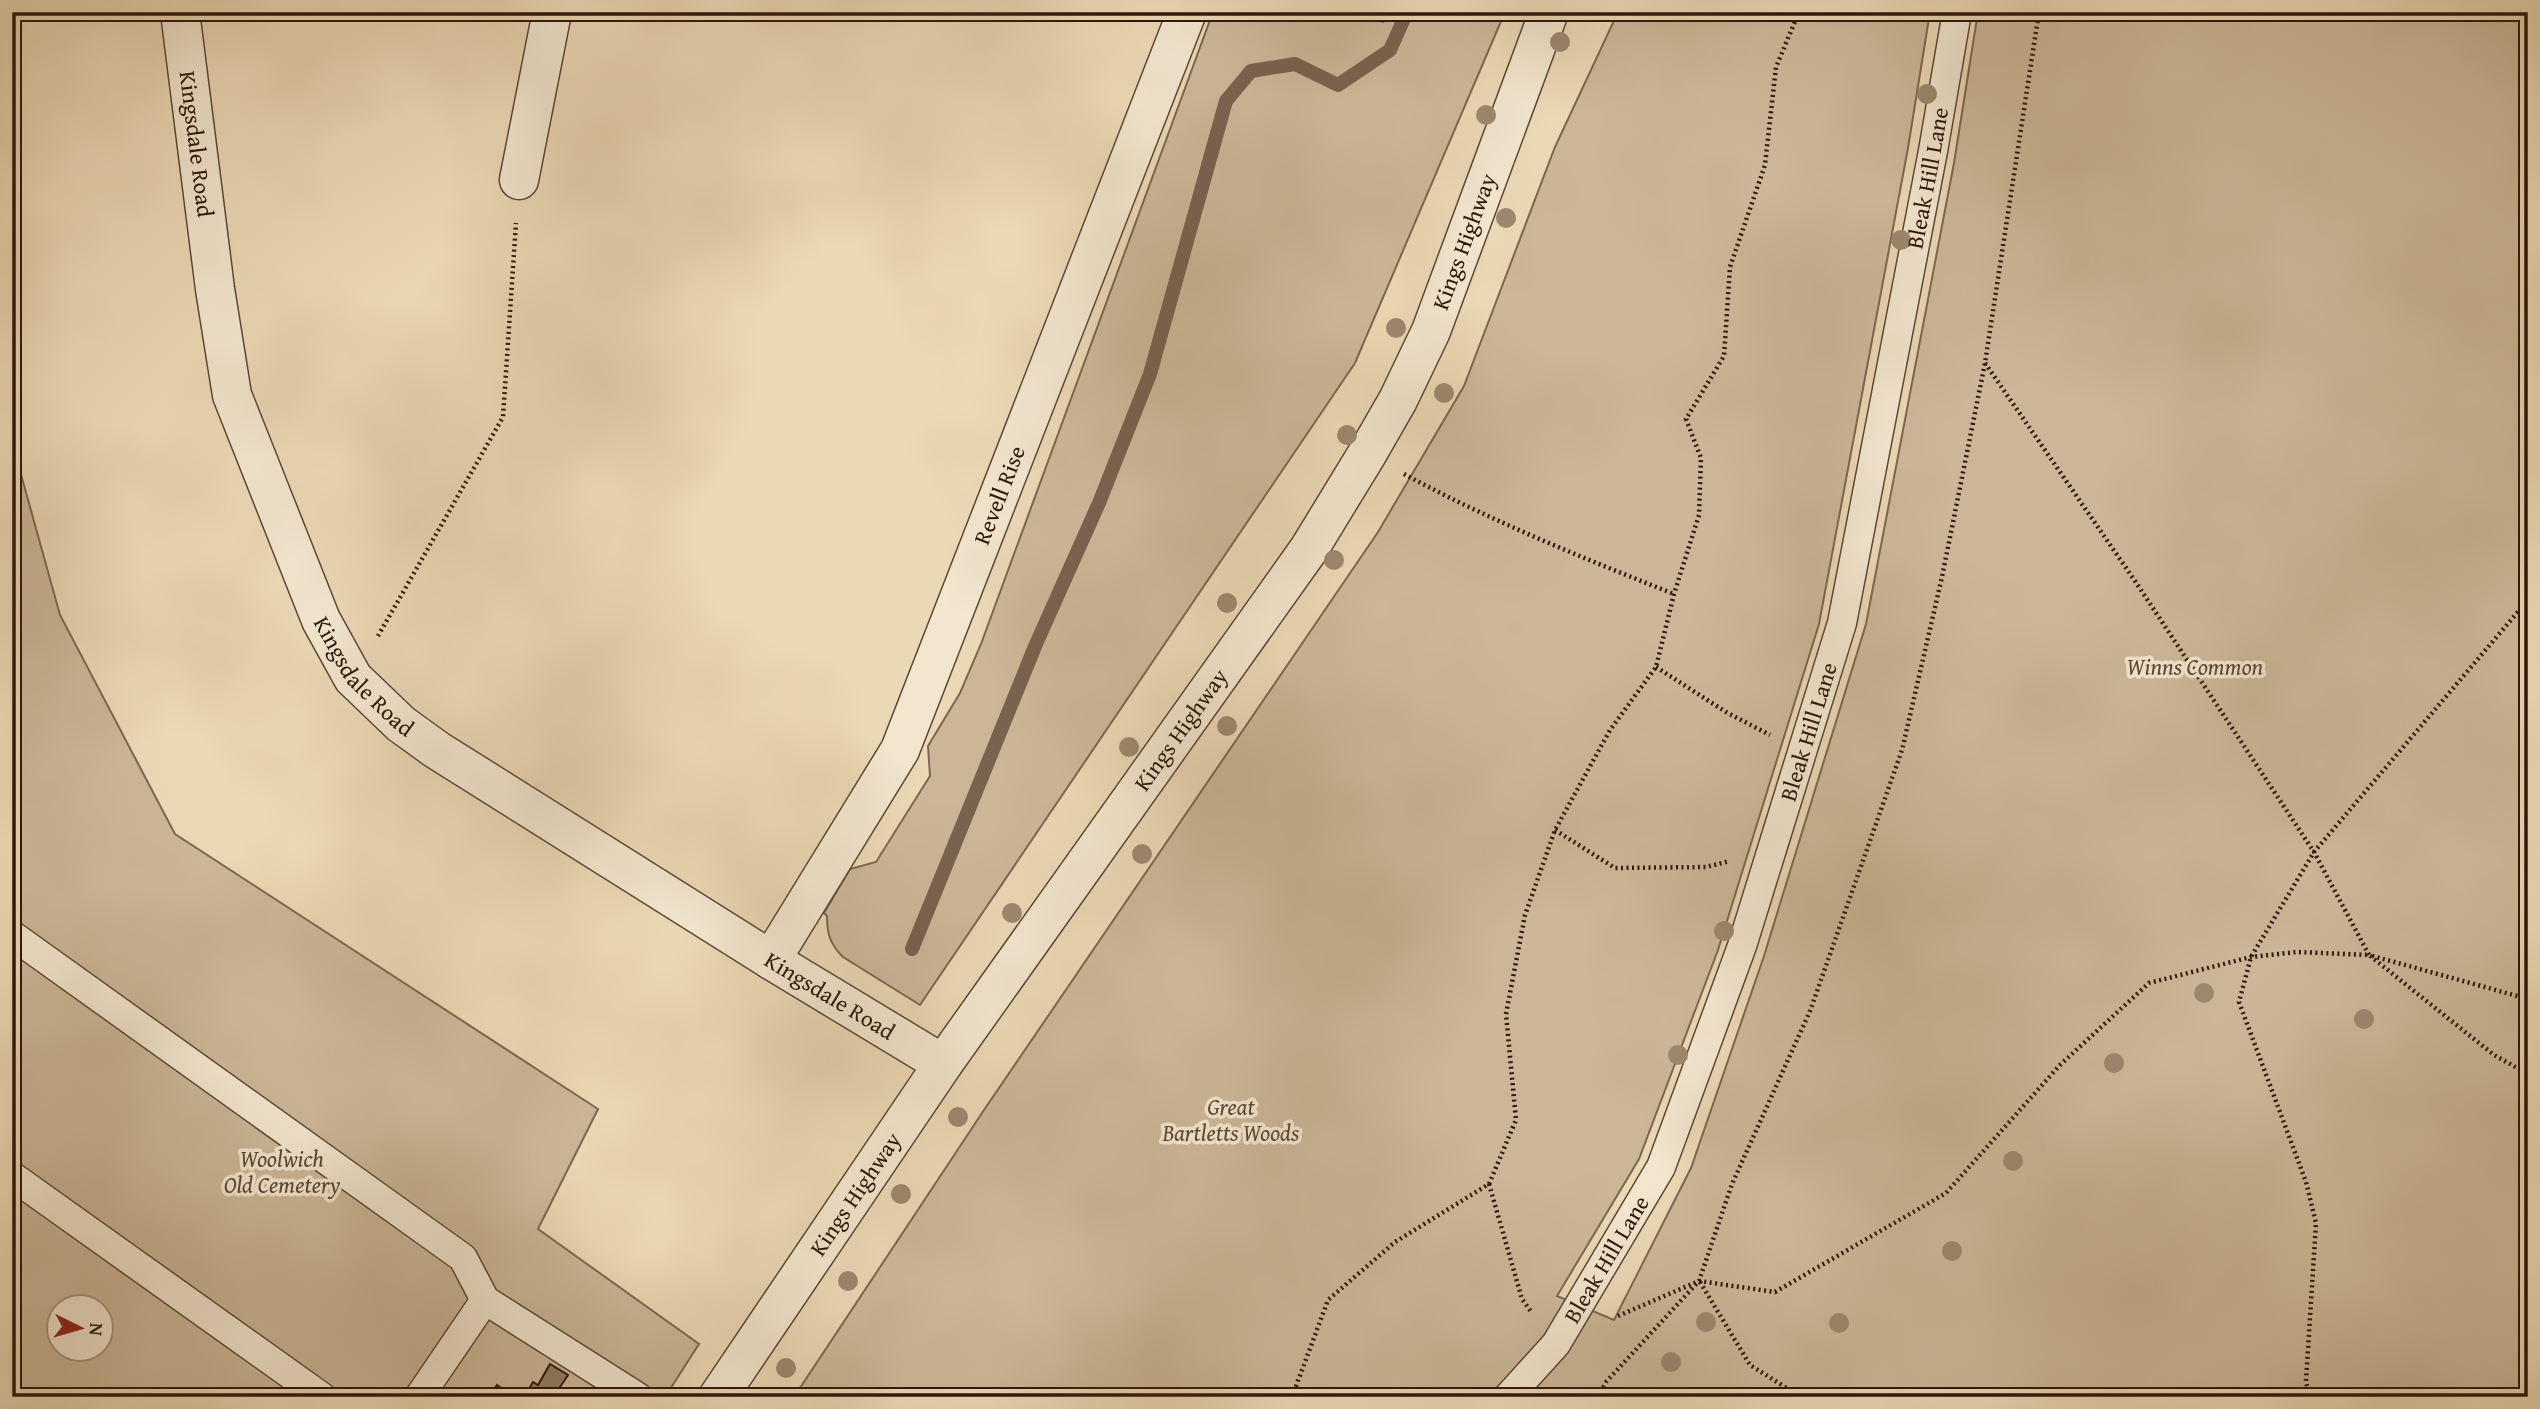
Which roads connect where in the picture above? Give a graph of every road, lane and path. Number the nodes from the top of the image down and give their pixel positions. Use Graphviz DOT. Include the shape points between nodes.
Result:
graph roads {
  1 [pos="180,12"];
  2 [pos="552,12"];
  3 [pos="1186,12"];
  4 [pos="1549,12"];
  5 [pos="1799,12"];
  6 [pos="1957,12"];
  7 [pos="2039,12"];
  8 [pos="519,180"];
  9 [pos="1985,363"];
  10 [pos="1367,454"];
  11 [pos="1674,594"];
  12 [pos="2528,600"];
  13 [pos="1656,667"];
  14 [pos="353,678"];
  15 [pos="1801,752"];
  16 [pos="1555,830"];
  17 [pos="1771,849"];
  18 [pos="2314,852"];
  19 [pos="12,935"];
  20 [pos="2369,955"];
  21 [pos="2251,957"];
  22 [pos="771,960"];
  23 [pos="2528,999"];
  24 [pos="943,1064"];
  25 [pos="2528,1074"];
  26 [pos="12,1176"];
  27 [pos="1489,1184"];
  28 [pos="1699,1281"];
  29 [pos="485,1300"];
  30 [pos="1616,1318"];
  31 [pos="1556,1344"];
  32 [pos="322,1397"];
  33 [pos="419,1397"];
  34 [pos="638,1397"];
  35 [pos="718,1397"];
  36 [pos="1292,1397"];
  37 [pos="1508,1397"];
  38 [pos="1598,1397"];
  39 [pos="1801,1397"];
  40 [pos="2309,1397"];
  1 -- 14 [label="street, Kingsdale Road" via="232,395 321,620"];
  2 -- 8 [label="street"];
  3 -- 22 [label="street, Revell Rise" via="900,750"];
  4 -- 10 [label="street, Kings Highway" via="1431,331"];
  5 -- 11 [label="path" via="1776,66 1765,165 1730,267 1724,356 1686,419 1701,458 1699,516"];
  6 -- 15 [label="lane, Bleak Hill Lane" via="1842,623"];
  7 -- 9 [label="path"];
  8 -- 14 [label="path" via="503,416"];
  9 -- 18 [label="path"];
  9 -- 28 [label="path" via="1902,750 1810,1011 1732,1184"];
  10 -- 11 [label="path" via="1448,498"];
  10 -- 24 [label="street, Kings Highway" via="1309,549"];
  11 -- 13 [label="path"];
  12 -- 18 [label="path"];
  13 -- 15 [label="path"];
  13 -- 16 [label="path" via="1610,730"];
  14 -- 22 [label="street, Kingsdale Road" via="437,750"];
  15 -- 17 [label="lane, Bleak Hill Lane"];
  16 -- 17 [label="path" via="1615,868 1706,867"];
  16 -- 27 [label="path" via="1525,915 1506,1014 1516,1120"];
  17 -- 31 [label="lane, Bleak Hill Lane" via="1742,946 1661,1167"];
  18 -- 20 [label="path"];
  18 -- 21 [label="path"];
  19 -- 29 [label="lane" via="463,1258"];
  20 -- 21 [label="path" via="2297,952"];
  20 -- 23 [label="path"];
  20 -- 25 [label="path" via="2494,1055"];
  21 -- 28 [label="path" via="2149,983 2060,1065 1946,1193 1775,1292"];
  21 -- 40 [label="path" via="2239,1002 2306,1182 2316,1223 2306,1381"];
  22 -- 24 [label="street, Kingsdale Road"];
  24 -- 35 [label="street, Kings Highway"];
  26 -- 32 [label="lane"];
  27 -- 31 [label="path" via="1522,1299"];
  27 -- 36 [label="path" via="1395,1242 1328,1300"];
  28 -- 30 [label="path"];
  28 -- 38 [label="path" via="1606,1382"];
  28 -- 39 [label="path" via="1750,1365"];
  29 -- 33 [label="lane"];
  29 -- 34 [label="lane"];
  31 -- 37 [label="lane, Bleak Hill Lane"];
}
